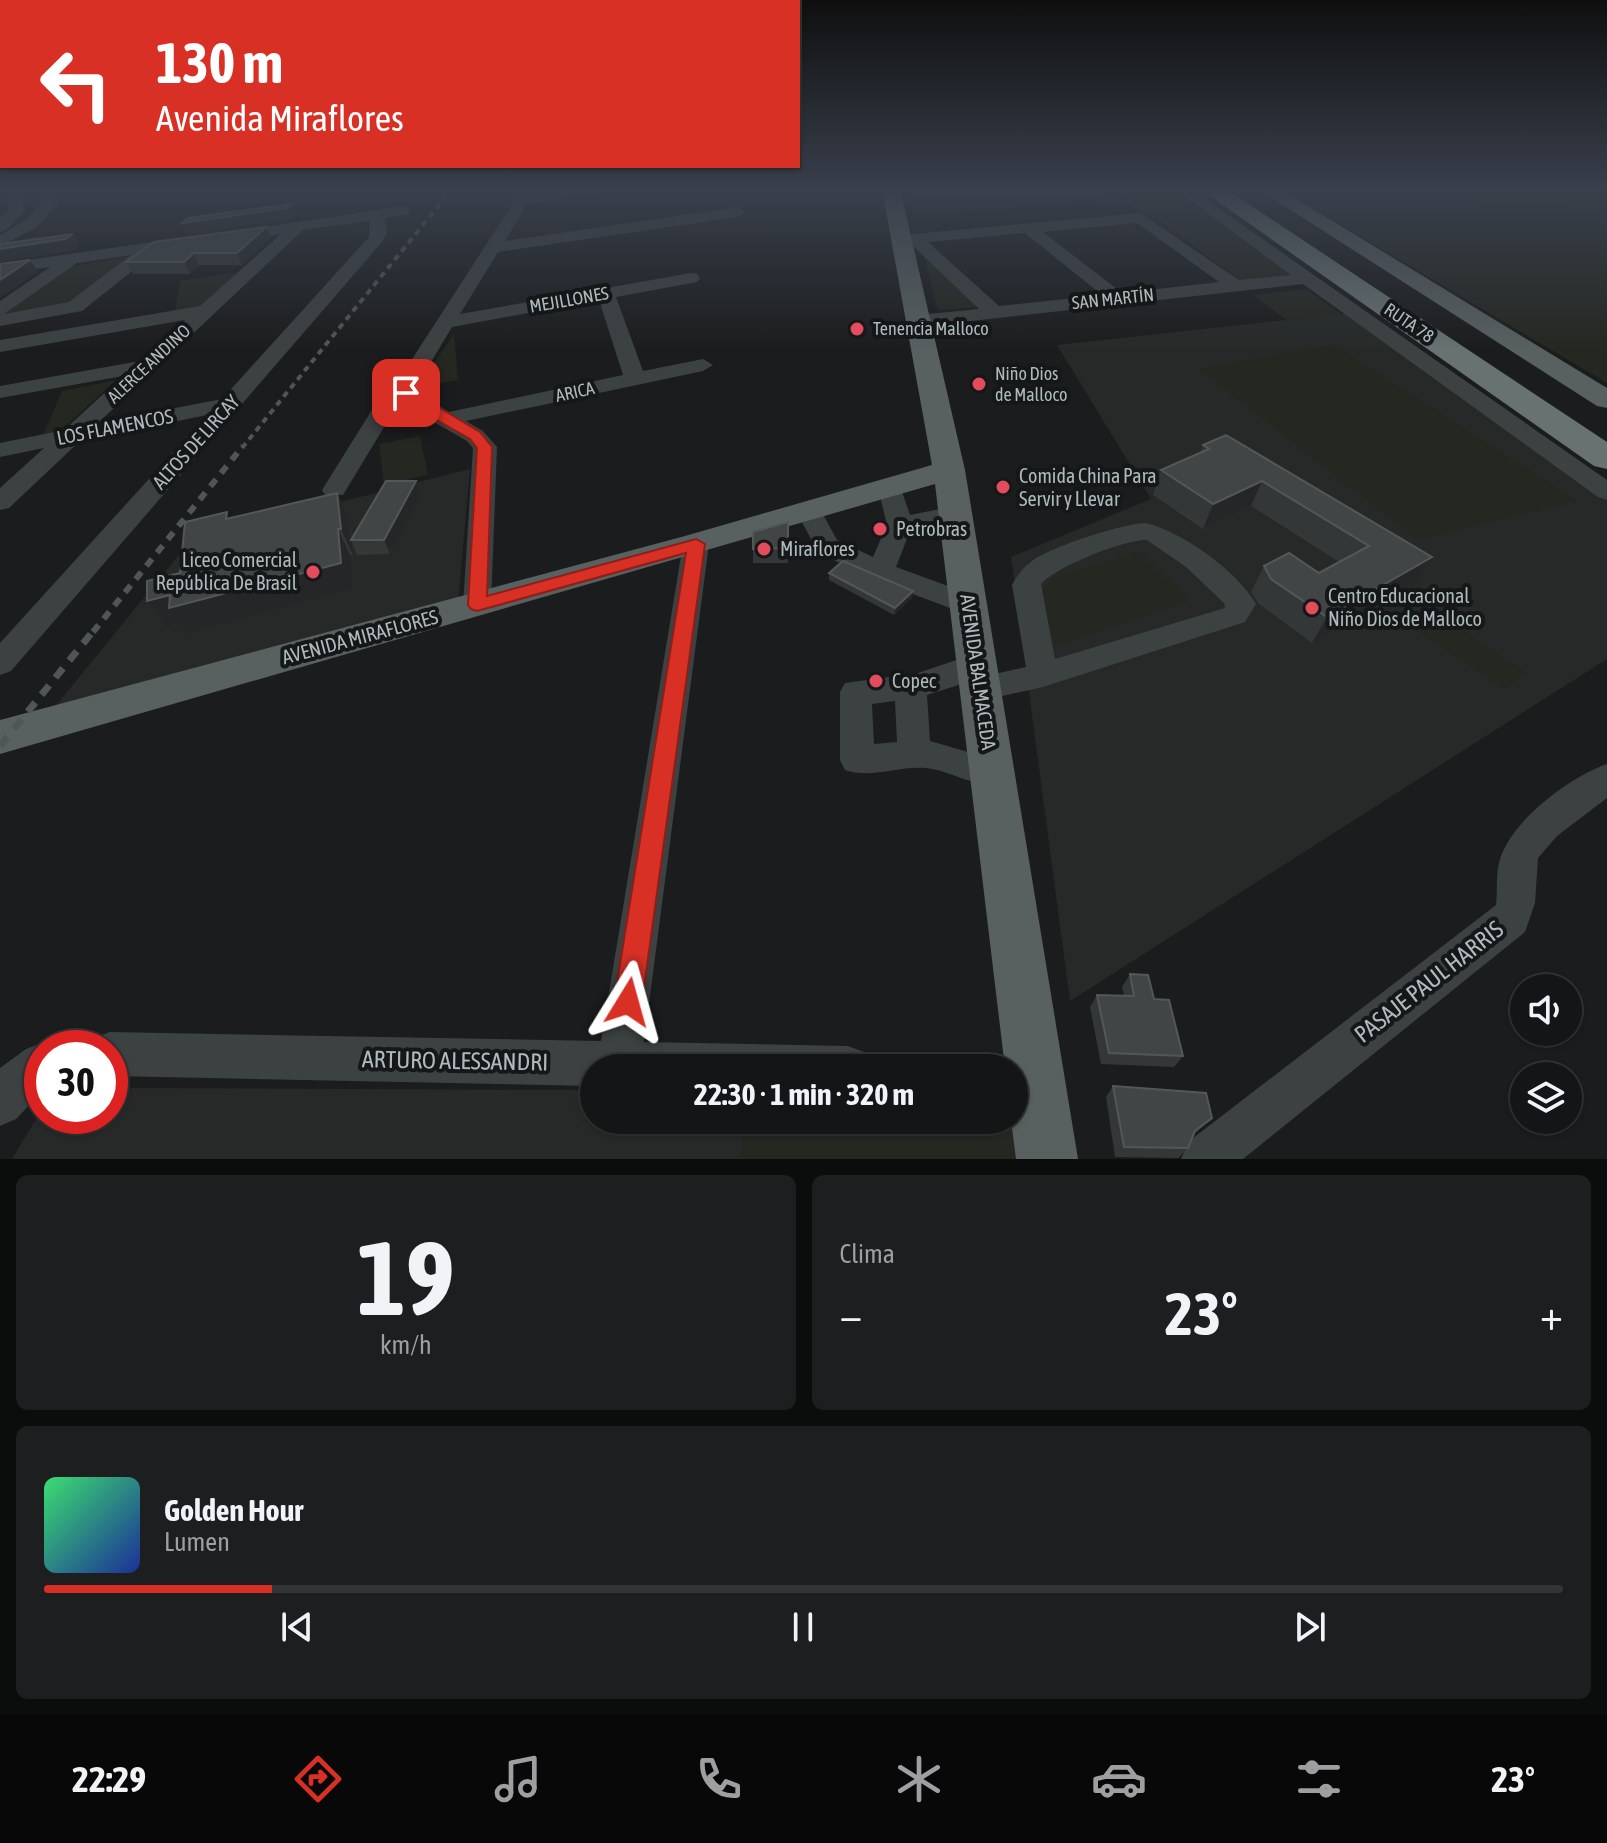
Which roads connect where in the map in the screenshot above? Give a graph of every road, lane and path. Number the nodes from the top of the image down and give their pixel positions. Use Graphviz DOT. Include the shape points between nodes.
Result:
graph roads {
  1 [pos="184,243"];
  2 [pos="280,243"];
  3 [pos="373,243"];
  4 [pos="495,243"];
  5 [pos="526,243"];
  6 [pos="909,243"];
  7 [pos="913,243"];
  8 [pos="1047,243"];
  9 [pos="1175,243"];
  10 [pos="1259,243"];
  11 [pos="1291,243"];
  12 [pos="1318,243"];
  13 [pos="1354,243"];
  14 [pos="152,248"];
  15 [pos="492,248"];
  16 [pos="74,259"];
  17 [pos="0,269"];
  18 [pos="691,278"];
  19 [pos="1308,278"];
  20 [pos="1236,286"];
  21 [pos="606,293"];
  22 [pos="1118,299"];
  23 [pos="0,309"];
  24 [pos="206,311"];
  25 [pos="994,312"];
  26 [pos="0,320"];
  27 [pos="918,321"];
  28 [pos="447,322"];
  29 [pos="0,346"];
  30 [pos="703,365"];
  31 [pos="147,366"];
  32 [pos="635,379"];
  33 [pos="0,392"];
  34 [pos="406,393"];
  35 [pos="1607,400"];
  36 [pos="229,404"];
  37 [pos="446,419"];
  38 [pos="1607,430"];
  39 [pos="72,435"];
  40 [pos="0,450"];
  41 [pos="1607,458"];
  42 [pos="949,470"];
  43 [pos="890,488"];
  44 [pos="334,490"];
  45 [pos="1607,492"];
  46 [pos="0,502"];
  47 [pos="809,511"];
  48 [pos="955,514"];
  49 [pos="900,525"];
  50 [pos="696,544"];
  51 [pos="880,571"];
  52 [pos="968,604"];
  53 [pos="477,605"];
  54 [pos="0,663"];
  55 [pos="1043,675"];
  56 [pos="978,677"];
  57 [pos="911,688"];
  58 [pos="0,737"];
  59 [pos="914,755"];
  60 [pos="991,772"];
  61 [pos="1607,779"];
  62 [pos="128,1054"];
  63 [pos="621,1054"];
  64 [pos="1022,1054"];
  65 [pos="580,1064"];
  66 [pos="24,1081"];
  67 [pos="1028,1085"];
  68 [pos="0,1103"];
  69 [pos="1047,1159"];
  70 [pos="1205,1159"];
  1 -- 14 [label="street"];
  2 -- 24 [label="street, ALERCE ANDINO"];
  3 -- 36 [label="street, ALTOS DE LIRCAY"];
  4 -- 15 [label="street"];
  5 -- 15 [label="street"];
  6 -- 27 [label="main road, AVENIDA BALMACEDA"];
  7 -- 25 [label="street"];
  8 -- 22 [label="street"];
  9 -- 20 [label="street"];
  10 -- 19 [label="street"];
  11 -- 41 [label="highway, RUTA 78"];
  12 -- 38 [label="highway, RUTA 78"];
  13 -- 35 [label="main road"];
  14 -- 16 [label="street"];
  14 -- 26 [label="street" via="77,306"];
  15 -- 28 [label="street"];
  16 -- 17 [label="street"];
  16 -- 23 [label="street"];
  18 -- 21 [label="street, MEJILLONES"];
  19 -- 20 [label="street, SAN MARTÍN"];
  19 -- 45 [label="street"];
  20 -- 22 [label="street, SAN MARTÍN"];
  21 -- 28 [label="street, MEJILLONES"];
  21 -- 32 [label="street"];
  22 -- 25 [label="street, SAN MARTÍN"];
  24 -- 29 [label="street"];
  24 -- 31 [label="street, ALERCE ANDINO"];
  25 -- 27 [label="street, SAN MARTÍN"];
  27 -- 42 [label="main road, AVENIDA BALMACEDA"];
  28 -- 34 [label="street"];
  30 -- 32 [label="street, ARICA"];
  31 -- 33 [label="street"];
  31 -- 39 [label="street, ALERCE ANDINO"];
  32 -- 37 [label="street, ARICA"];
  34 -- 37 [label="street"];
  34 -- 44 [label="street" via="383,410"];
  36 -- 39 [label="street, LOS FLAMENCOS"];
  36 -- 54 [label="street, ALTOS DE LIRCAY"];
  37 -- 53 [label="street" via="485,447"];
  39 -- 40 [label="street, LOS FLAMENCOS"];
  39 -- 46 [label="street, ALERCE ANDINO"];
  42 -- 43 [label="main road, AVENIDA MIRAFLORES"];
  42 -- 48 [label="main road, AVENIDA BALMACEDA"];
  43 -- 47 [label="main road, AVENIDA MIRAFLORES"];
  43 -- 49 [label="street"];
  47 -- 50 [label="main road, AVENIDA MIRAFLORES"];
  47 -- 51 [label="street" via="827,546"];
  48 -- 49 [label="street"];
  48 -- 52 [label="main road, AVENIDA BALMACEDA"];
  49 -- 51 [label="street"];
  50 -- 53 [label="main road, AVENIDA MIRAFLORES"];
  50 -- 63 [label="street"];
  51 -- 52 [label="street"];
  52 -- 56 [label="main road, AVENIDA BALMACEDA"];
  53 -- 58 [label="main road, AVENIDA MIRAFLORES"];
  55 -- 55 [label="street" via="1026,585 1037,567 1130,533 1149,531 1165,539 1227,586 1242,604 1235,615"];
  55 -- 56 [label="street"];
  56 -- 57 [label="street"];
  56 -- 60 [label="main road, AVENIDA BALMACEDA"];
  57 -- 59 [label="street"];
  57 -- 59 [label="street" via="856,692 857,760"];
  59 -- 60 [label="street"];
  60 -- 64 [label="main road, AVENIDA BALMACEDA"];
  61 -- 70 [label="street, PASAJE PAUL HARRIS" via="1525,843 1511,918"];
  62 -- 65 [label="street, ARTURO ALESSANDRI"];
  66 -- 68 [label="street"];
  67 -- 69 [label="main road, AVENIDA BALMACEDA"];
}
